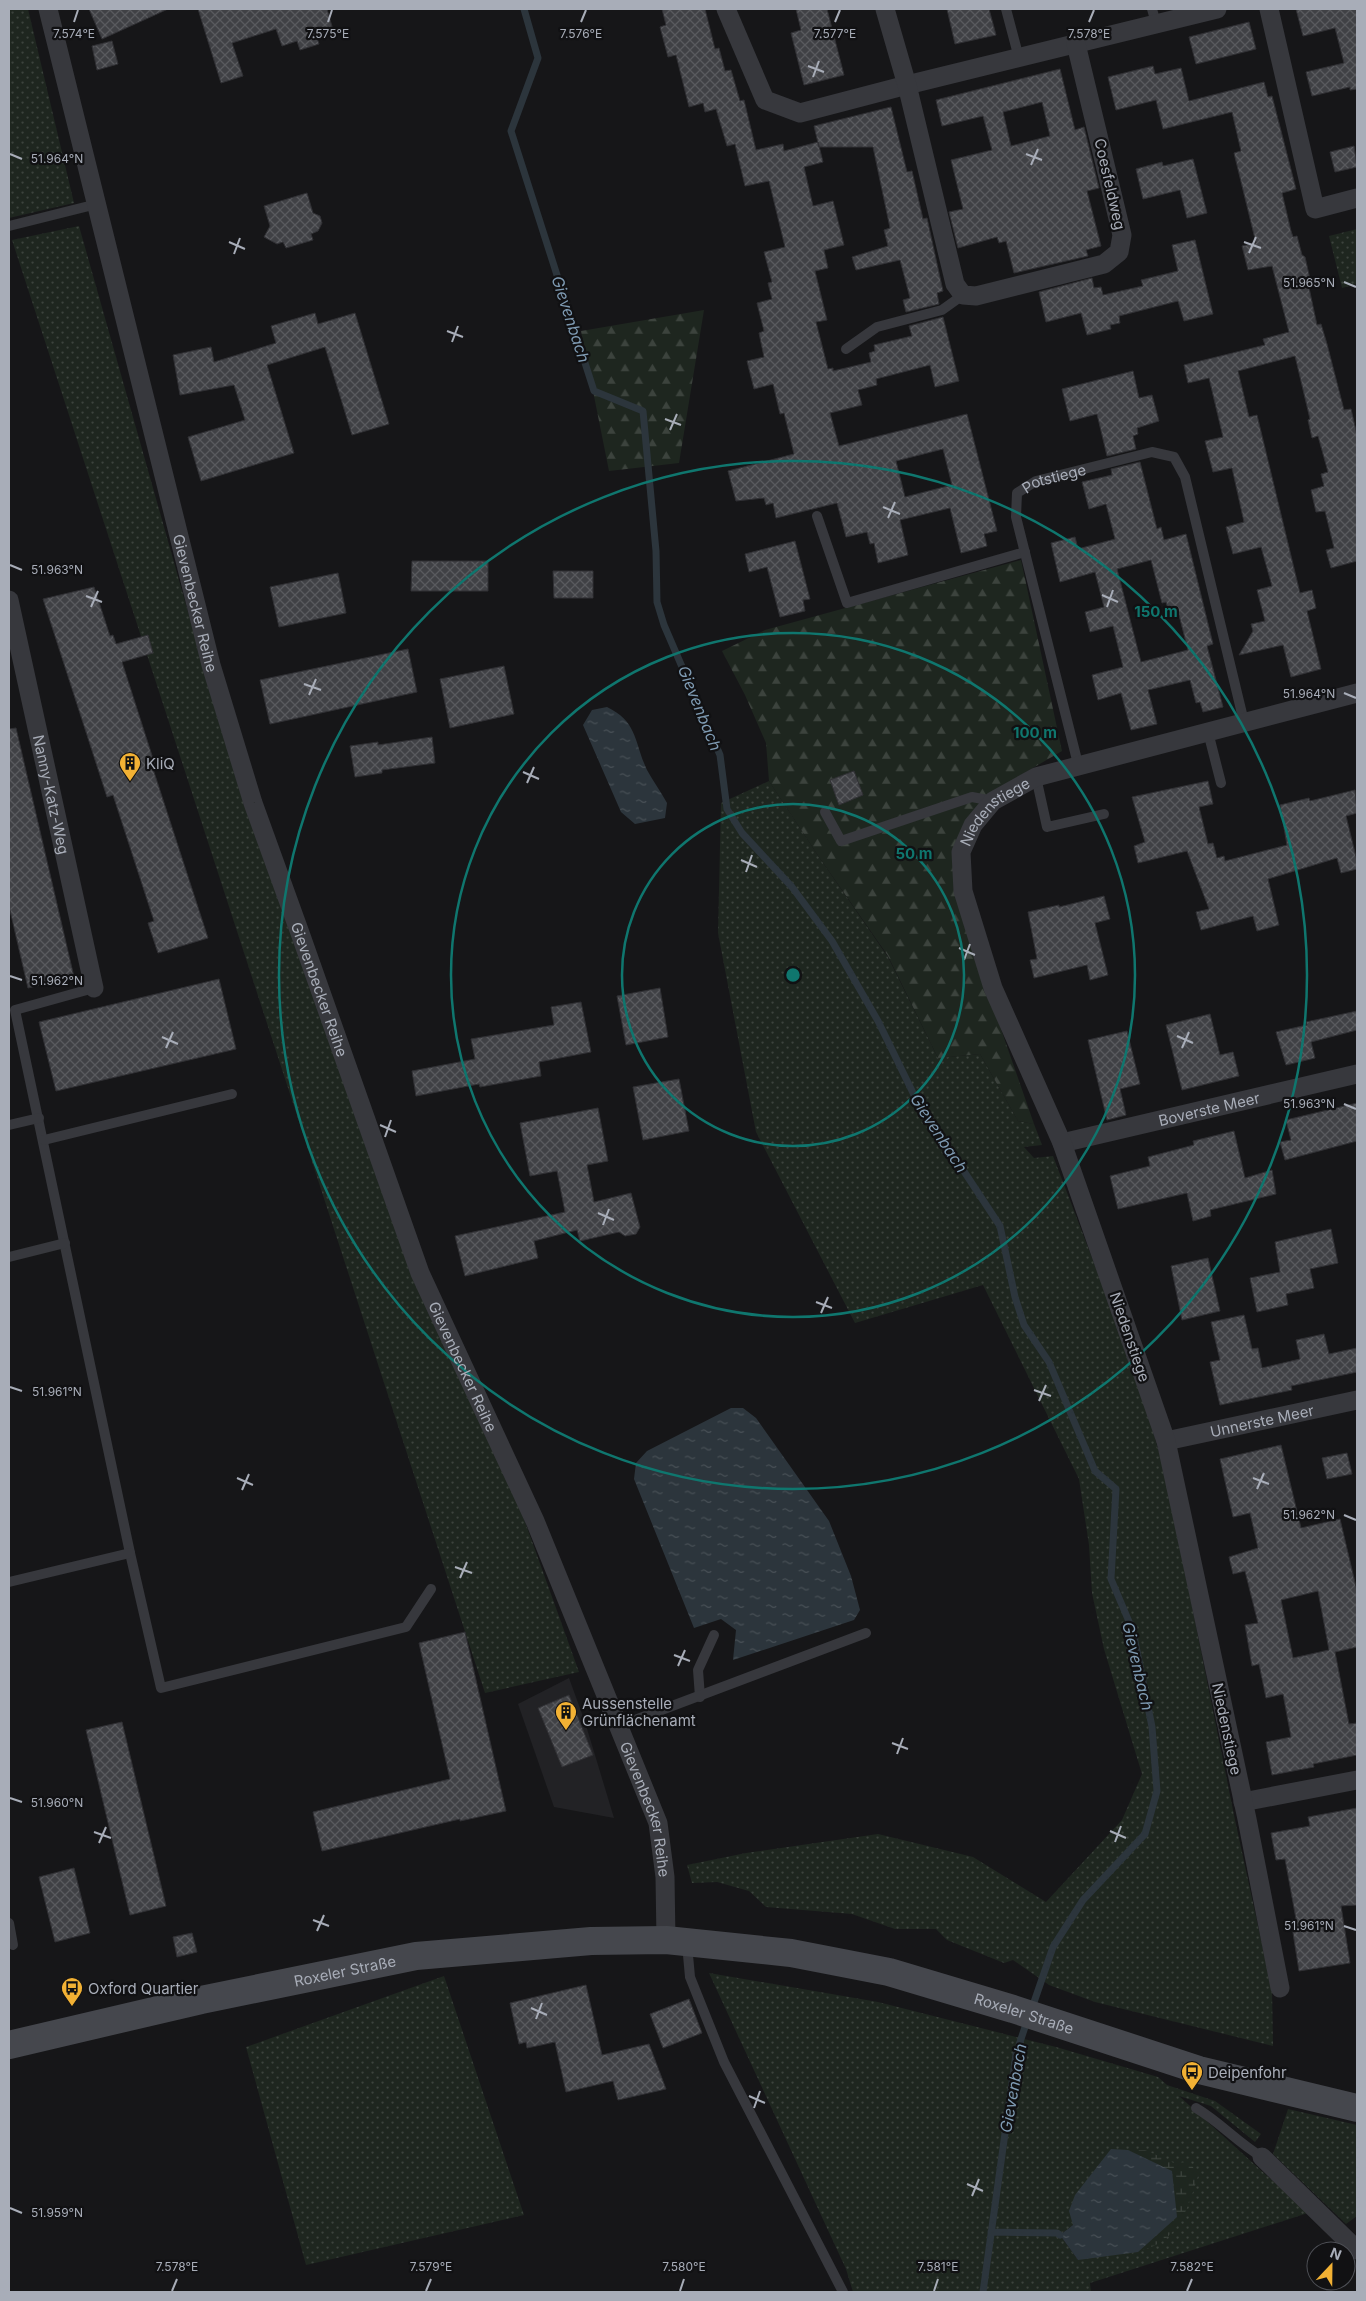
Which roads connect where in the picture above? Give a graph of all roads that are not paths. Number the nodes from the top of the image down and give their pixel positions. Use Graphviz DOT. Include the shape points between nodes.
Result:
graph roads {
  1 [pos="48,9"];
  2 [pos="726,9"];
  3 [pos="885,9"];
  4 [pos="1006,9"];
  5 [pos="1217,9"];
  6 [pos="1269,9"];
  7 [pos="1154,16"];
  8 [pos="1076,44"];
  9 [pos="1018,58"];
  10 [pos="907,84"];
  11 [pos="1357,198"];
  12 [pos="97,204"];
  13 [pos="9,226"];
  14 [pos="963,295"];
  15 [pos="846,349"];
  16 [pos="818,516"];
  17 [pos="1025,552"];
  18 [pos="9,600"];
  19 [pos="1357,693"];
  20 [pos="1244,722"];
  21 [pos="1208,732"];
  22 [pos="1078,764"];
  23 [pos="1036,777"];
  24 [pos="1220,783"];
  25 [pos="993,800"];
  26 [pos="825,812"];
  27 [pos="1104,814"];
  28 [pos="94,988"];
  29 [pos="1357,1074"];
  30 [pos="232,1094"];
  31 [pos="39,1118"];
  32 [pos="9,1126"];
  33 [pos="44,1140"];
  34 [pos="1062,1143"];
  35 [pos="65,1244"];
  36 [pos="9,1257"];
  37 [pos="1357,1400"];
  38 [pos="1166,1441"];
  39 [pos="130,1553"];
  40 [pos="9,1582"];
  41 [pos="431,1589"];
  42 [pos="866,1633"];
  43 [pos="714,1635"];
  44 [pos="700,1697"];
  45 [pos="619,1726"];
  46 [pos="1357,1780"];
  47 [pos="1243,1802"];
  48 [pos="9,1923"];
  49 [pos="676,1940"];
  50 [pos="13,1945"];
  51 [pos="1280,1988"];
  52 [pos="9,2045"];
  53 [pos="1196,2108"];
  54 [pos="1357,2108"];
  55 [pos="1262,2157"];
  56 [pos="1357,2250"];
  57 [pos="843,2292"];
  1 -- 12 [label="street, Gievenbecker Reihe"];
  2 -- 10 [label="street" via="765,100 800,113"];
  3 -- 10 [label="street"];
  4 -- 9 [label="lane"];
  5 -- 7 [label="street"];
  6 -- 11 [label="street" via="1315,208"];
  7 -- 8 [label="street"];
  8 -- 9 [label="street"];
  8 -- 14 [label="street, Coesfeldweg" via="1122,235 1119,252 1104,264 976,296"];
  9 -- 10 [label="street"];
  10 -- 14 [label="street" via="955,284"];
  12 -- 13 [label="lane"];
  12 -- 45 [label="street, Gievenbecker Reihe" via="211,665 252,804 420,1273 513,1471"];
  14 -- 15 [label="lane" via="942,310 877,327"];
  16 -- 17 [label="lane" via="848,602"];
  17 -- 20 [label="lane, Potstiege" via="1016,517 1017,493 1036,481 1152,452 1174,457 1185,477"];
  17 -- 22 [label="lane, Potstiege"];
  18 -- 28 [label="street, Nanny-Katz-Weg"];
  19 -- 20 [label="street"];
  20 -- 21 [label="street"];
  21 -- 22 [label="street"];
  21 -- 24 [label="lane"];
  22 -- 23 [label="street, Niedenstiege"];
  23 -- 25 [label="street, Niedenstiege"];
  23 -- 27 [label="lane" via="1047,827"];
  25 -- 26 [label="lane" via="972,797 841,841"];
  25 -- 34 [label="street, Niedenstiege" via="973,825 961,852 963,892 993,988"];
  28 -- 31 [label="lane" via="15,1010"];
  29 -- 34 [label="street, Boverste Meer"];
  30 -- 33 [label="lane"];
  31 -- 32 [label="lane"];
  31 -- 33 [label="lane"];
  33 -- 35 [label="lane"];
  34 -- 38 [label="street, Niedenstiege"];
  35 -- 36 [label="lane"];
  35 -- 39 [label="lane"];
  37 -- 38 [label="street, Unnerste Meer"];
  38 -- 47 [label="street, Niedenstiege"];
  39 -- 40 [label="lane"];
  39 -- 41 [label="lane" via="161,1688 406,1627"];
  42 -- 44 [label="lane"];
  43 -- 44 [label="lane" via="698,1670"];
  44 -- 45 [label="lane"];
  45 -- 49 [label="street, Gievenbecker Reihe" via="658,1824"];
  46 -- 47 [label="street"];
  47 -- 51 [label="street, Niedenstiege"];
  48 -- 50 [label="lane"];
  49 -- 52 [label="main road, Roxeler Straße" via="591,1941 416,1956 201,2000"];
  49 -- 54 [label="main road, Roxeler Straße" via="791,1953 889,1972 1199,2070"];
  49 -- 57 [label="lane" via="724,2062"];
  53 -- 55 [label="lane"];
  55 -- 56 [label="street"];
}
